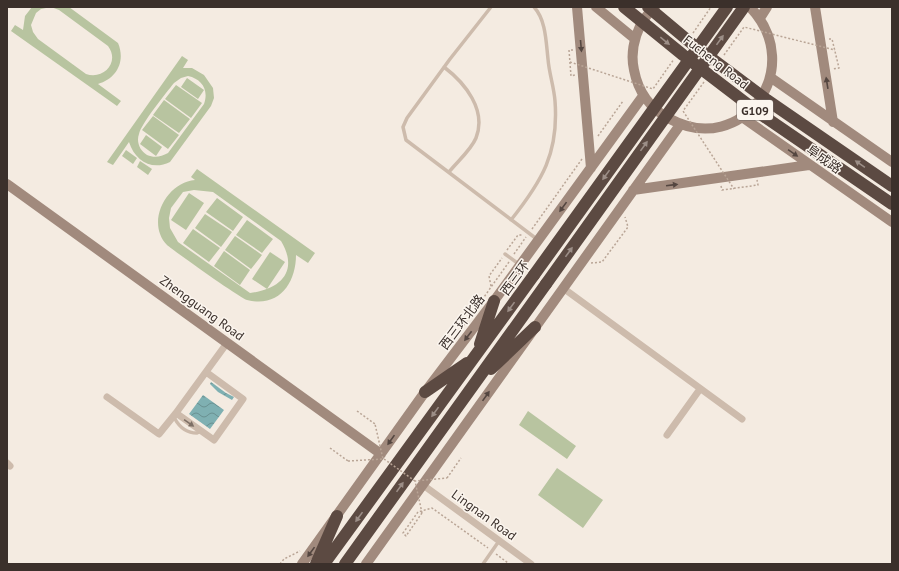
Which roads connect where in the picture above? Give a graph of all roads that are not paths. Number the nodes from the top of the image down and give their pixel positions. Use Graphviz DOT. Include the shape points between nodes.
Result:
graph roads {
  1 [pos="491,7"];
  2 [pos="534,7"];
  3 [pos="577,7"];
  4 [pos="596,7"];
  5 [pos="624,7"];
  6 [pos="648,7"];
  7 [pos="655,7"];
  8 [pos="727,7"];
  9 [pos="744,7"];
  10 [pos="750,7"];
  11 [pos="767,7"];
  12 [pos="815,7"];
  13 [pos="760,18"];
  14 [pos="635,40"];
  15 [pos="444,67"];
  16 [pos="770,77"];
  17 [pos="643,96"];
  18 [pos="742,117"];
  19 [pos="833,122"];
  20 [pos="680,125"];
  21 [pos="785,134"];
  22 [pos="892,162"];
  23 [pos="809,165"];
  24 [pos="591,168"];
  25 [pos="449,172"];
  26 [pos="7,184"];
  27 [pos="892,186"];
  28 [pos="634,190"];
  29 [pos="867,192"];
  30 [pos="892,199"];
  31 [pos="892,204"];
  32 [pos="881,214"];
  33 [pos="511,220"];
  34 [pos="892,222"];
  35 [pos="539,240"];
  36 [pos="504,254"];
  37 [pos="520,265"];
  38 [pos="563,288"];
  39 [pos="494,301"];
  40 [pos="535,327"];
  41 [pos="227,343"];
  42 [pos="476,356"];
  43 [pos="206,372"];
  44 [pos="700,389"];
  45 [pos="468,391"];
  46 [pos="425,392"];
  47 [pos="107,396"];
  48 [pos="176,413"];
  49 [pos="742,419"];
  50 [pos="667,435"];
  51 [pos="382,456"];
  52 [pos="419,483"];
  53 [pos="337,516"];
  54 [pos="500,541"];
  55 [pos="302,564"];
  56 [pos="316,564"];
  57 [pos="324,564"];
  58 [pos="345,564"];
  59 [pos="366,564"];
  60 [pos="483,564"];
  61 [pos="531,564"];
  1 -- 15 [label="lane"];
  2 -- 33 [label="lane" via="542,19 555,100 556,129 543,174 531,195"];
  3 -- 24 [label="street, one-way"];
  4 -- 14 [label="street"];
  5 -- 31 [label="highway, Fucheng Road / G109, one-way, bridge" via="759,113"];
  27 -- 6 [label="highway, Fucheng Road / G109, one-way, bridge" via="767,100"];
  7 -- 14 [label="street" via="641,24"];
  8 -- 42 [label="highway, 西三环, one-way, bridge"];
  45 -- 9 [label="highway, one-way, bridge"];
  10 -- 13 [label="street"];
  11 -- 13 [label="street"];
  19 -- 12 [label="street, one-way"];
  13 -- 16 [label="street" via="771,44 773,62"];
  14 -- 17 [label="street" via="633,66"];
  15 -- 25 [label="lane" via="465,86 475,103 478,122 476,138"];
  15 -- 25 [label="lane" via="403,127 406,140"];
  16 -- 18 [label="street" via="760,98"];
  16 -- 19 [label="street"];
  17 -- 20 [label="street" via="660,114"];
  17 -- 24 [label="street, 西三环北路"];
  18 -- 20 [label="street" via="715,128"];
  18 -- 23 [label="street, 阜成路, one-way" via="780,141"];
  19 -- 22 [label="street"];
  20 -- 28 [label="street"];
  21 -- 29 [label="lane"];
  28 -- 23 [label="street, one-way"];
  23 -- 32 [label="street, 阜成路"];
  24 -- 35 [label="street, 西三环北路, one-way"];
  25 -- 33 [label="lane"];
  26 -- 41 [label="street, Zhengguang Road"];
  28 -- 38 [label="street"];
  30 -- 32 [label="street"];
  32 -- 34 [label="street, 阜成路"];
  33 -- 35 [label="lane"];
  35 -- 37 [label="street, 西三环北路"];
  36 -- 37 [label="lane"];
  37 -- 39 [label="street, 西三环北路"];
  38 -- 40 [label="street"];
  38 -- 44 [label="street"];
  39 -- 42 [label="highway"];
  39 -- 46 [label="street, 西三环北路, one-way"];
  40 -- 45 [label="highway"];
  52 -- 40 [label="street, one-way"];
  41 -- 43 [label="street"];
  41 -- 51 [label="street, Zhengguang Road"];
  42 -- 46 [label="highway"];
  42 -- 57 [label="highway, 西三环, one-way"];
  43 -- 48 [label="street"];
  48 -- 43 [label="street, one-way" via="214,440 243,399"];
  44 -- 49 [label="street"];
  44 -- 50 [label="street"];
  58 -- 45 [label="highway, one-way"];
  46 -- 51 [label="street, 西三环北路, one-way"];
  47 -- 48 [label="street" via="159,434"];
  51 -- 53 [label="street, 西三环北路"];
  52 -- 54 [label="street, Lingnan Road"];
  52 -- 59 [label="street"];
  53 -- 55 [label="street, 西三环北路, one-way"];
  53 -- 56 [label="highway"];
  54 -- 60 [label="lane"];
  54 -- 61 [label="street, Lingnan Road"];
}
